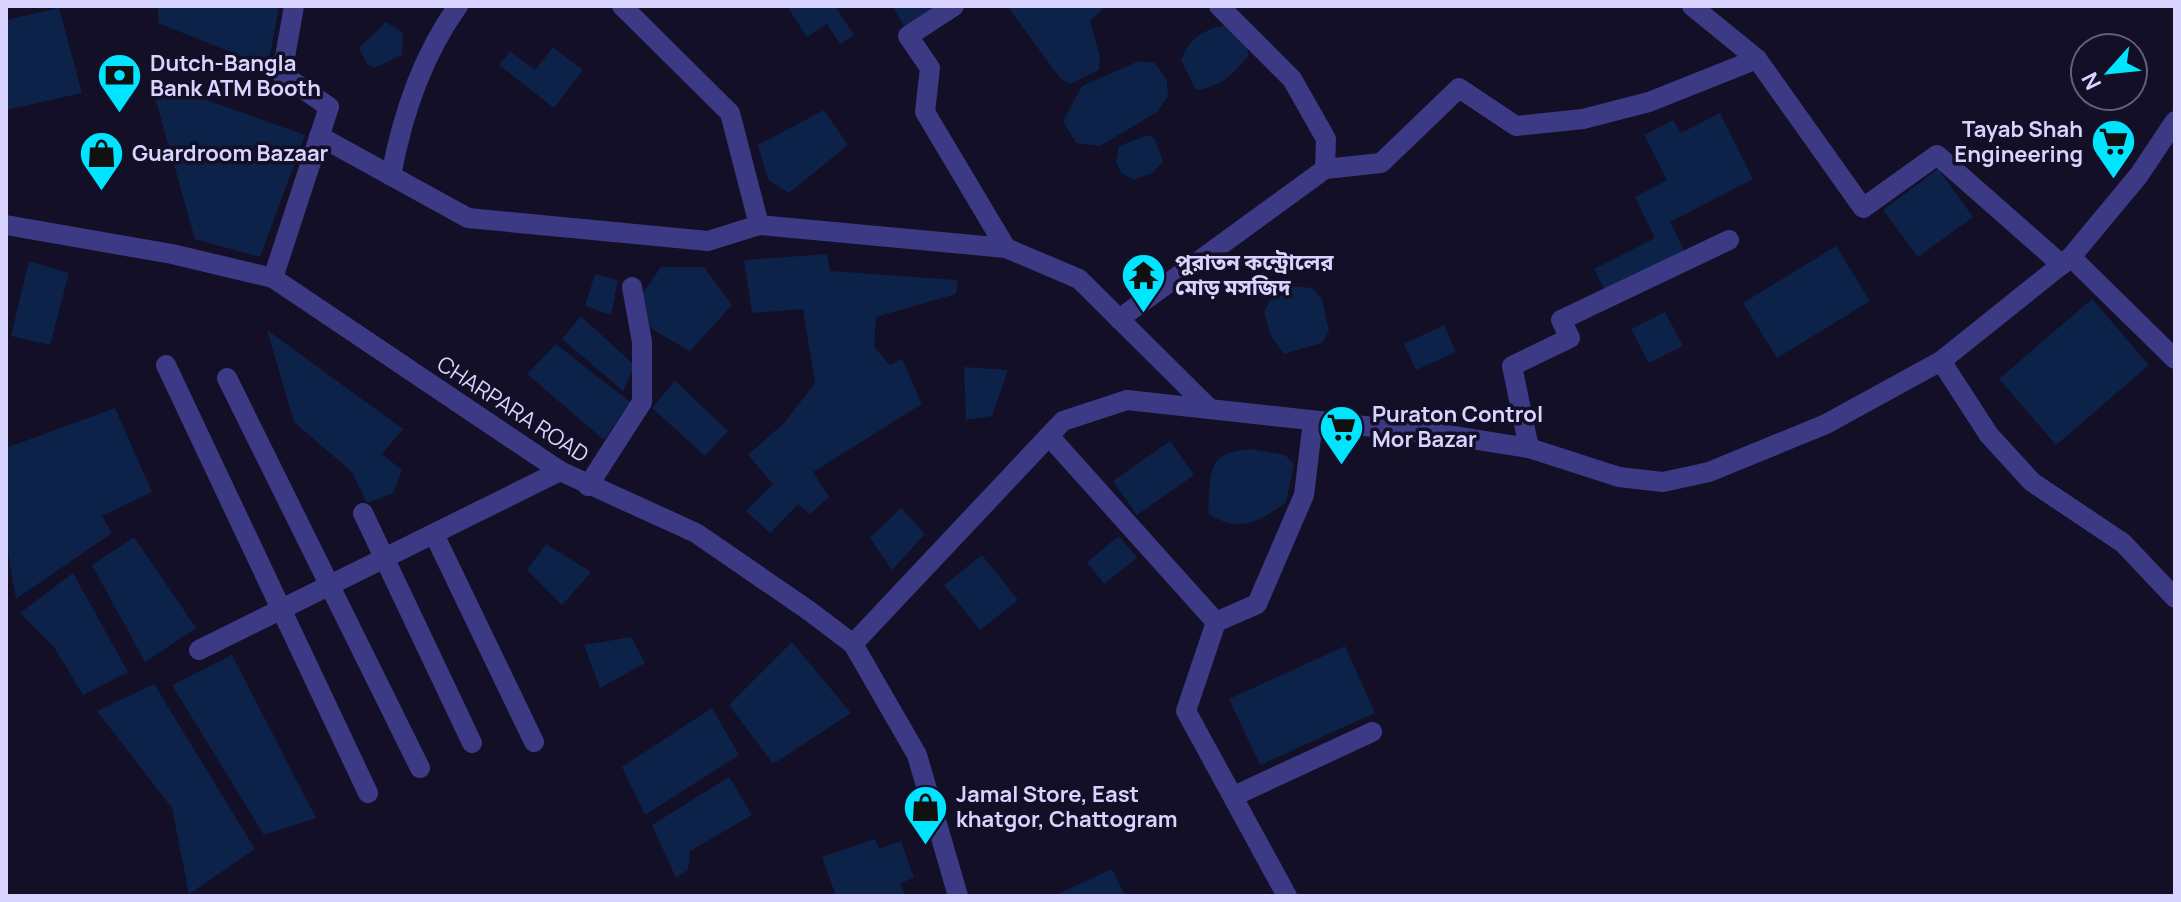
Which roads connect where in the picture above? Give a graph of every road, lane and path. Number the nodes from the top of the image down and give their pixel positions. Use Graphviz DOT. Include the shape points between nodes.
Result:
graph roads {
  1 [pos="294,6"];
  2 [pos="458,6"];
  3 [pos="622,6"];
  4 [pos="954,6"];
  5 [pos="1219,6"];
  6 [pos="1692,6"];
  7 [pos="1757,59"];
  8 [pos="2175,121"];
  9 [pos="319,136"];
  10 [pos="1325,169"];
  11 [pos="391,176"];
  12 [pos="6,225"];
  13 [pos="759,225"];
  14 [pos="1729,240"];
  15 [pos="1006,248"];
  16 [pos="2067,261"];
  17 [pos="273,278"];
  18 [pos="632,287"];
  19 [pos="1119,319"];
  20 [pos="2175,359"];
  21 [pos="1941,361"];
  22 [pos="166,365"];
  23 [pos="227,378"];
  24 [pos="1209,408"];
  25 [pos="1313,421"];
  26 [pos="1049,436"];
  27 [pos="1529,448"];
  28 [pos="560,471"];
  29 [pos="588,486"];
  30 [pos="363,513"];
  31 [pos="434,534"];
  32 [pos="384,558"];
  33 [pos="331,584"];
  34 [pos="2175,598"];
  35 [pos="282,609"];
  36 [pos="1216,622"];
  37 [pos="853,644"];
  38 [pos="199,650"];
  39 [pos="1372,732"];
  40 [pos="534,742"];
  41 [pos="472,743"];
  42 [pos="420,768"];
  43 [pos="368,793"];
  44 [pos="1234,796"];
  45 [pos="958,896"];
  46 [pos="1287,896"];
  1 -- 9 [label="street" via="282,74 329,107"];
  2 -- 11 [label="street" via="420,71"];
  3 -- 13 [label="street" via="730,113"];
  4 -- 15 [label="street" via="908,36 930,68 925,112"];
  5 -- 10 [label="street" via="1292,79 1326,139"];
  6 -- 7 [label="street"];
  7 -- 10 [label="street" via="1649,102 1583,119 1516,126 1459,88 1381,163"];
  7 -- 16 [label="street" via="1863,208 1937,155"];
  8 -- 16 [label="street" via="2139,175"];
  9 -- 11 [label="street"];
  9 -- 17 [label="street"];
  10 -- 19 [label="street"];
  11 -- 13 [label="street" via="468,218 708,241"];
  12 -- 17 [label="street, CHARPARA ROAD"];
  13 -- 15 [label="street"];
  14 -- 27 [label="street" via="1561,320 1570,338 1512,366"];
  15 -- 19 [label="street" via="1079,279"];
  16 -- 20 [label="street"];
  16 -- 21 [label="street"];
  17 -- 28 [label="street, CHARPARA ROAD"];
  18 -- 29 [label="street" via="642,342 642,402"];
  19 -- 24 [label="street"];
  21 -- 27 [label="street" via="1826,424 1709,472 1663,482 1619,477"];
  21 -- 34 [label="street" via="1989,435 2032,482 2123,543"];
  22 -- 35 [label="street"];
  23 -- 33 [label="street"];
  24 -- 25 [label="street"];
  24 -- 26 [label="street" via="1127,400 1063,421"];
  25 -- 27 [label="street"];
  25 -- 36 [label="street" via="1304,495 1257,604"];
  26 -- 36 [label="street"];
  26 -- 37 [label="street"];
  28 -- 29 [label="street, CHARPARA ROAD"];
  28 -- 31 [label="street"];
  29 -- 37 [label="street, CHARPARA ROAD" via="696,533"];
  30 -- 32 [label="street"];
  31 -- 32 [label="street"];
  31 -- 40 [label="street"];
  32 -- 33 [label="street"];
  32 -- 41 [label="street"];
  33 -- 35 [label="street"];
  33 -- 42 [label="street"];
  35 -- 38 [label="street"];
  35 -- 43 [label="street"];
  36 -- 44 [label="street" via="1186,711"];
  37 -- 45 [label="street, CHARPARA ROAD" via="917,755"];
  39 -- 44 [label="street"];
  44 -- 46 [label="street"];
}
